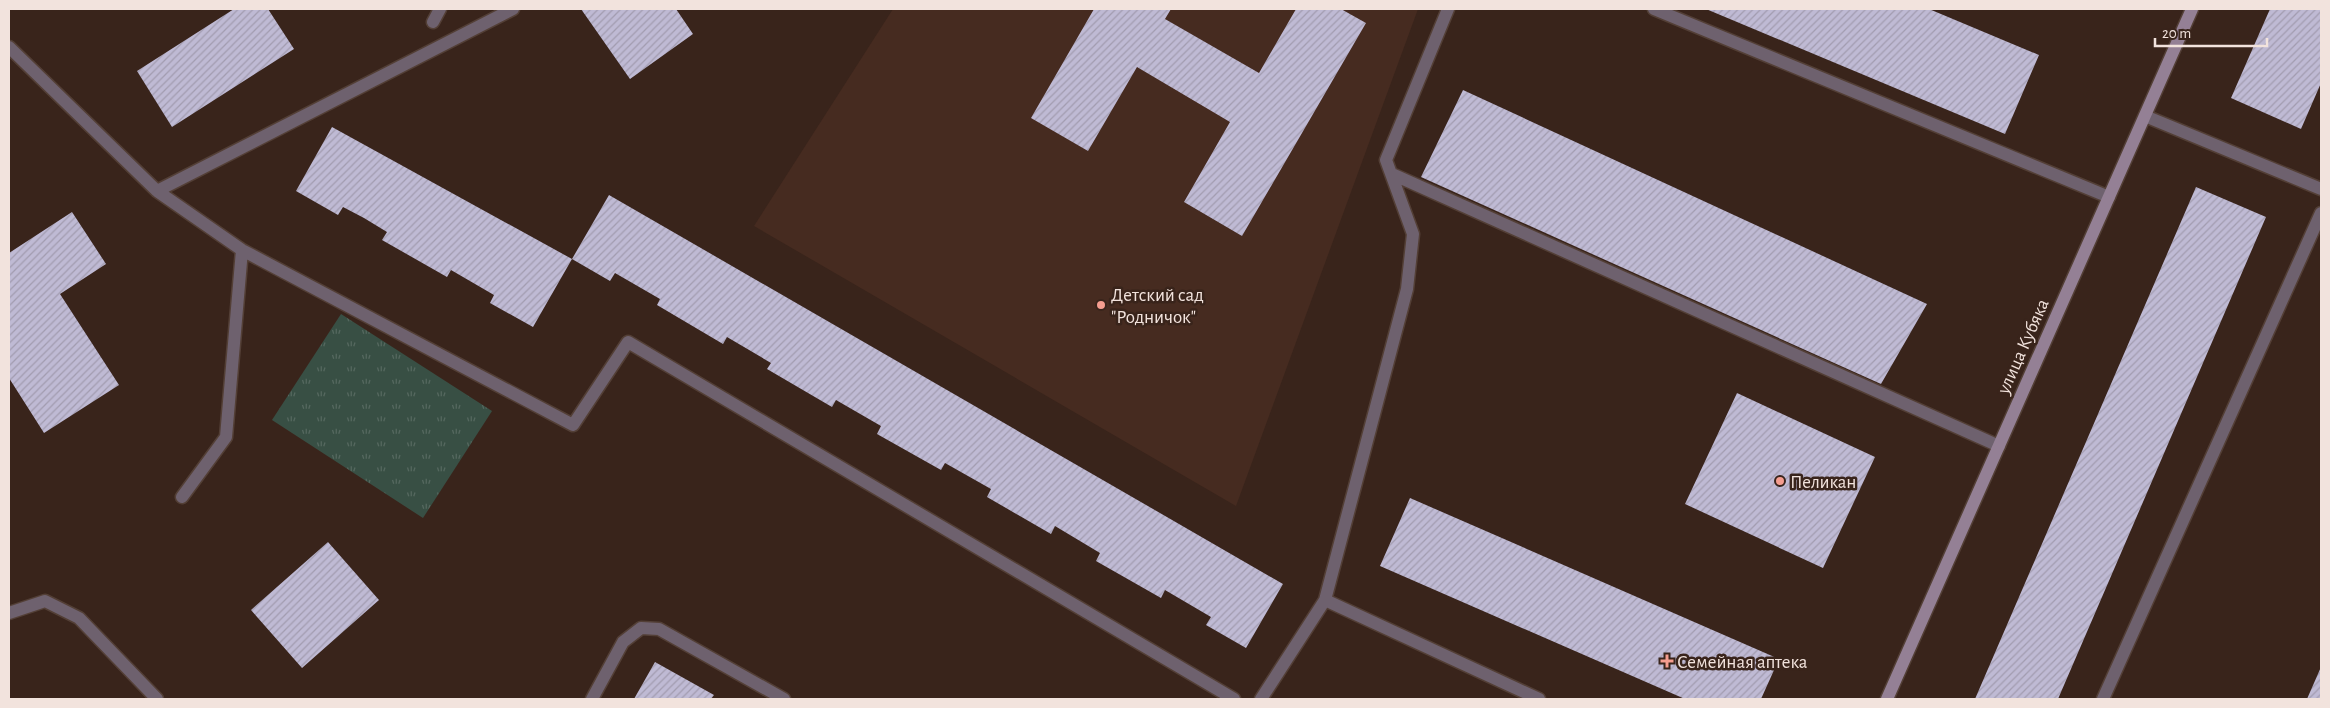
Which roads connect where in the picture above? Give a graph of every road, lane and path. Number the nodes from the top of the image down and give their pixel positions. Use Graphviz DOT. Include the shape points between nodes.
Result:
graph roads {
  1 [pos="440,9"];
  2 [pos="513,9"];
  3 [pos="1448,9"];
  4 [pos="1654,9"];
  5 [pos="2192,9"];
  6 [pos="433,22"];
  7 [pos="9,47"];
  8 [pos="2145,116"];
  9 [pos="1392,174"];
  10 [pos="2321,189"];
  11 [pos="157,191"];
  12 [pos="2109,197"];
  13 [pos="2321,213"];
  14 [pos="242,250"];
  15 [pos="1999,446"];
  16 [pos="182,498"];
  17 [pos="1325,600"];
  18 [pos="9,613"];
  19 [pos="156,699"];
  20 [pos="592,699"];
  21 [pos="784,699"];
  22 [pos="1234,699"];
  23 [pos="1261,699"];
  24 [pos="1539,699"];
  25 [pos="1887,699"];
  26 [pos="2103,699"];
  1 -- 6 [label="lane"];
  2 -- 11 [label="lane"];
  3 -- 9 [label="lane" via="1386,160"];
  4 -- 12 [label="lane"];
  5 -- 8 [label="street, улица Кубяка"];
  7 -- 11 [label="lane"];
  8 -- 10 [label="lane"];
  8 -- 12 [label="street, улица Кубяка"];
  9 -- 15 [label="lane"];
  9 -- 17 [label="lane" via="1413,234 1407,289"];
  11 -- 14 [label="lane"];
  12 -- 15 [label="street, улица Кубяка"];
  13 -- 26 [label="lane"];
  14 -- 16 [label="lane" via="226,437"];
  14 -- 22 [label="lane" via="573,425 628,342"];
  15 -- 25 [label="street, улица Кубяка"];
  17 -- 23 [label="lane"];
  17 -- 24 [label="lane"];
  18 -- 19 [label="lane" via="45,601 79,618"];
  20 -- 21 [label="lane" via="623,642 641,628 659,629"];
}
